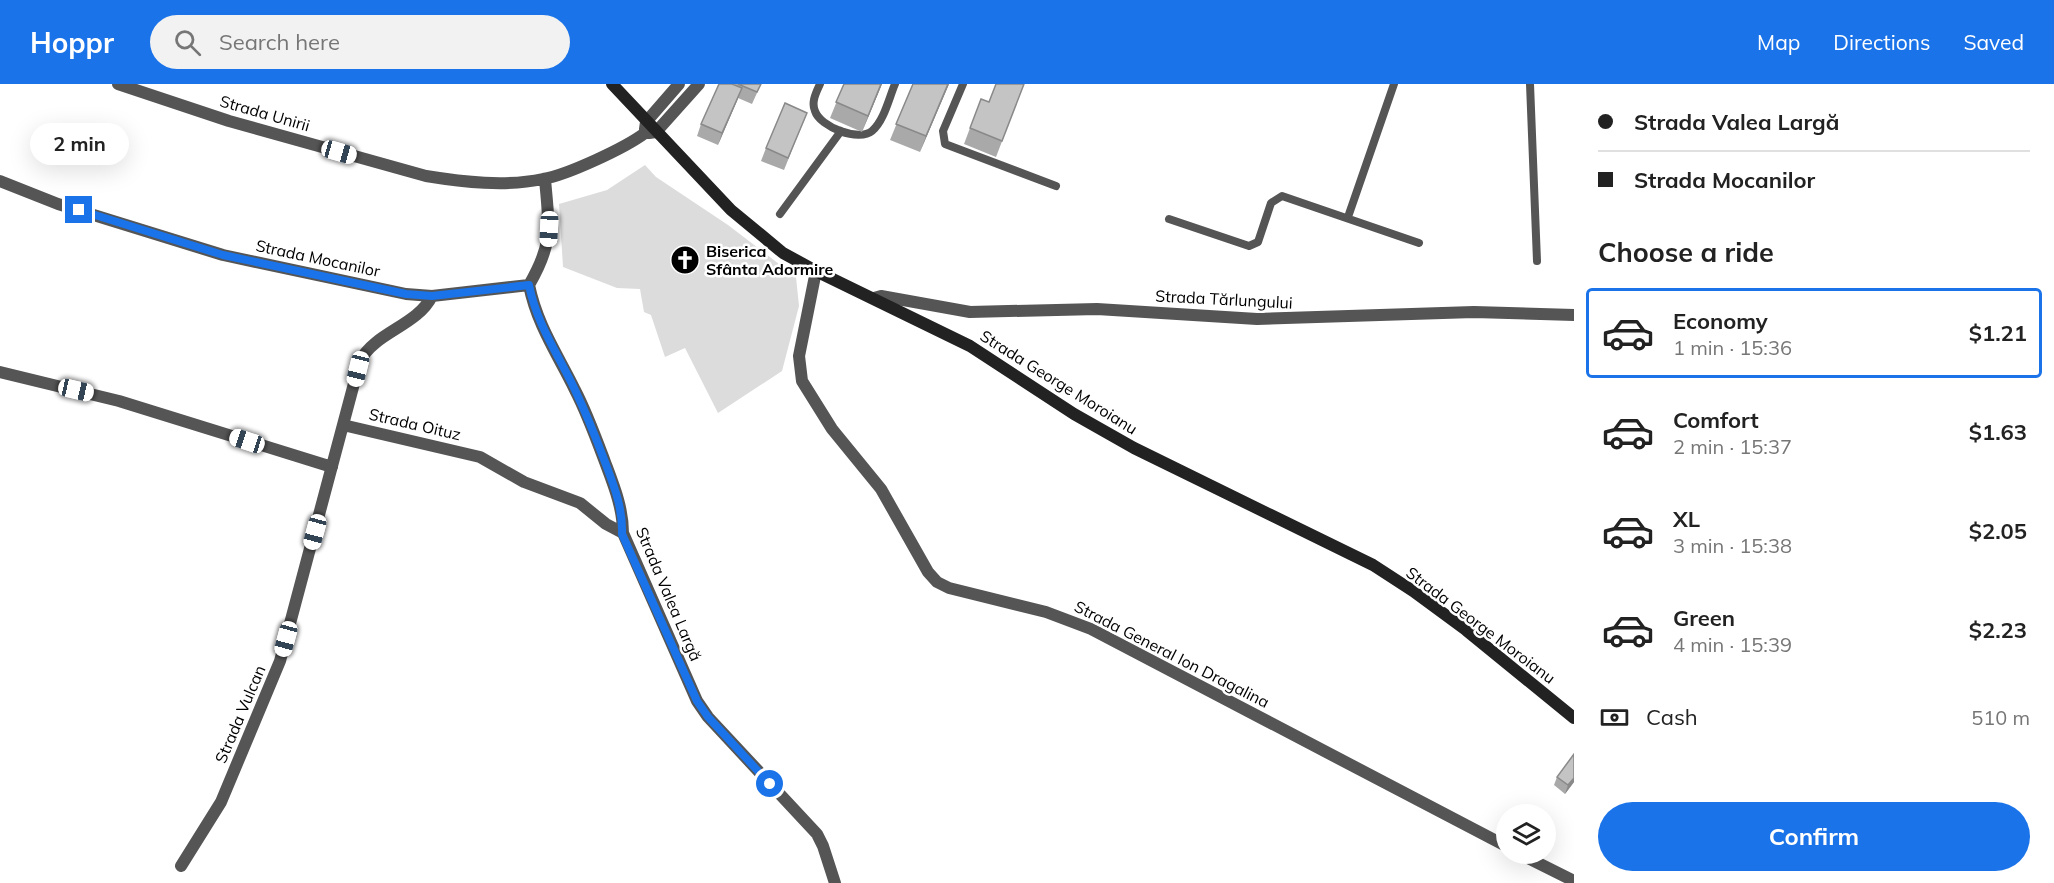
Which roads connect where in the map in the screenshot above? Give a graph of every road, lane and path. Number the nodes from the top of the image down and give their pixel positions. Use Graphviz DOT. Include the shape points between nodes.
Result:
graph roads {
  1 [pos="118,84"];
  2 [pos="612,84"];
  3 [pos="679,84"];
  4 [pos="699,84"];
  5 [pos="820,84"];
  6 [pos="895,84"];
  7 [pos="963,84"];
  8 [pos="1394,84"];
  9 [pos="1530,84"];
  10 [pos="648,120"];
  11 [pos="658,131"];
  12 [pos="841,131"];
  13 [pos="645,133"];
  14 [pos="545,179"];
  15 [pos="0,181"];
  16 [pos="1056,186"];
  17 [pos="780,214"];
  18 [pos="1348,217"];
  19 [pos="1169,219"];
  20 [pos="1419,243"];
  21 [pos="1537,261"];
  22 [pos="816,271"];
  23 [pos="529,285"];
  24 [pos="432,296"];
  25 [pos="874,298"];
  26 [pos="1574,315"];
  27 [pos="0,372"];
  28 [pos="343,425"];
  29 [pos="333,467"];
  30 [pos="622,534"];
  31 [pos="1574,718"];
  32 [pos="1496,841"];
  33 [pos="1541,864"];
  34 [pos="181,866"];
  35 [pos="1574,881"];
  36 [pos="835,883"];
  1 -- 14 [label="street, Strada Unirii" via="229,121 426,176 482,182"];
  2 -- 10 [label="main road, Strada George Moroianu"];
  3 -- 10 [label="street"];
  4 -- 11 [label="street"];
  5 -- 12 [label="lane" via="814,98 815,112"];
  6 -- 12 [label="lane" via="872,132 857,135"];
  7 -- 16 [label="lane" via="943,131 945,144"];
  8 -- 18 [label="lane"];
  9 -- 21 [label="lane"];
  10 -- 11 [label="main road, Strada George Moroianu"];
  10 -- 13 [label="street"];
  11 -- 13 [label="street"];
  11 -- 22 [label="main road, Strada George Moroianu" via="748,226 783,253"];
  12 -- 17 [label="lane"];
  13 -- 14 [label="street, Strada Unirii"];
  14 -- 23 [label="street" via="546,255"];
  15 -- 24 [label="street, Strada Mocanilor" via="58,204 223,255 406,294"];
  18 -- 19 [label="lane" via="1282,196 1271,203 1258,242 1249,246"];
  18 -- 20 [label="lane"];
  22 -- 25 [label="main road, Strada George Moroianu"];
  22 -- 32 [label="street, Strada General Ion Dragalina" via="799,356 802,381 832,429 881,489 937,582 1081,624"];
  23 -- 24 [label="street, Strada Mocanilor"];
  23 -- 30 [label="street, Strada Valea Largă" via="546,339 575,390 614,485"];
  24 -- 28 [label="street, Strada Oituz" via="424,309 364,354"];
  25 -- 26 [label="street, Strada Tărlungului" via="950,311 1097,309 1257,319 1474,312"];
  25 -- 31 [label="main road, Strada George Moroianu" via="970,346 1134,448 1372,565 1466,630"];
  27 -- 29 [label="street" via="119,401"];
  28 -- 29 [label="street, Strada Vulcan"];
  28 -- 30 [label="street, Strada Oituz" via="480,457 524,482 580,503"];
  29 -- 34 [label="street, Strada Vulcan" via="280,660 221,802"];
  30 -- 36 [label="street, Strada Valea Largă" via="703,710 817,834"];
  33 -- 35 [label="street"];
}
